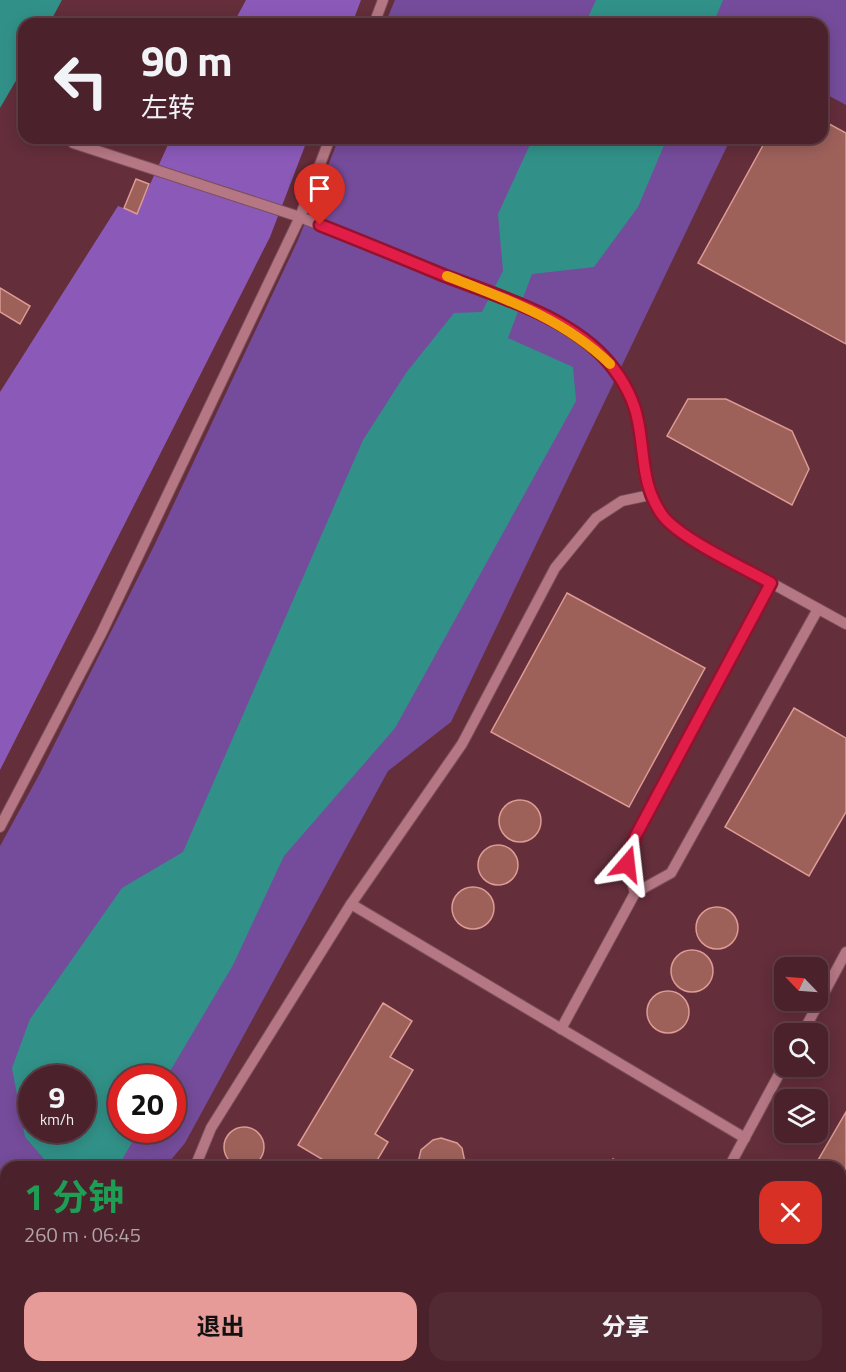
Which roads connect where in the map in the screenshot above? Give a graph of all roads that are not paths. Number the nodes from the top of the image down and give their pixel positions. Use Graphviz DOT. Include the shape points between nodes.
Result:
graph roads {
  1 [pos="383,0"];
  2 [pos="376,18"];
  3 [pos="76,144"];
  4 [pos="328,144"];
  5 [pos="300,217"];
  6 [pos="650,495"];
  7 [pos="771,583"];
  8 [pos="818,609"];
  9 [pos="846,624"];
  10 [pos="0,827"];
  11 [pos="635,893"];
  12 [pos="351,904"];
  13 [pos="846,952"];
  14 [pos="808,1023"];
  15 [pos="561,1029"];
  16 [pos="778,1077"];
  17 [pos="745,1138"];
  18 [pos="197,1161"];
  19 [pos="732,1161"];
  1 -- 2 [label="lane"];
  3 -- 5 [label="lane"];
  4 -- 5 [label="lane"];
  5 -- 6 [label="lane" via="545,316 582,339 609,363 628,390 638,420 642,467"];
  5 -- 10 [label="lane" via="101,634"];
  6 -- 7 [label="lane" via="664,518 699,543"];
  6 -- 12 [label="lane" via="622,501 596,518 555,568 462,744"];
  7 -- 8 [label="lane"];
  7 -- 11 [label="lane" via="635,837 627,864"];
  8 -- 9 [label="lane"];
  8 -- 11 [label="lane" via="670,873"];
  11 -- 15 [label="lane"];
  12 -- 15 [label="lane"];
  12 -- 18 [label="lane" via="211,1128"];
  13 -- 14 [label="lane"];
  15 -- 17 [label="lane"];
  16 -- 17 [label="lane"];
  17 -- 19 [label="lane"];
}
